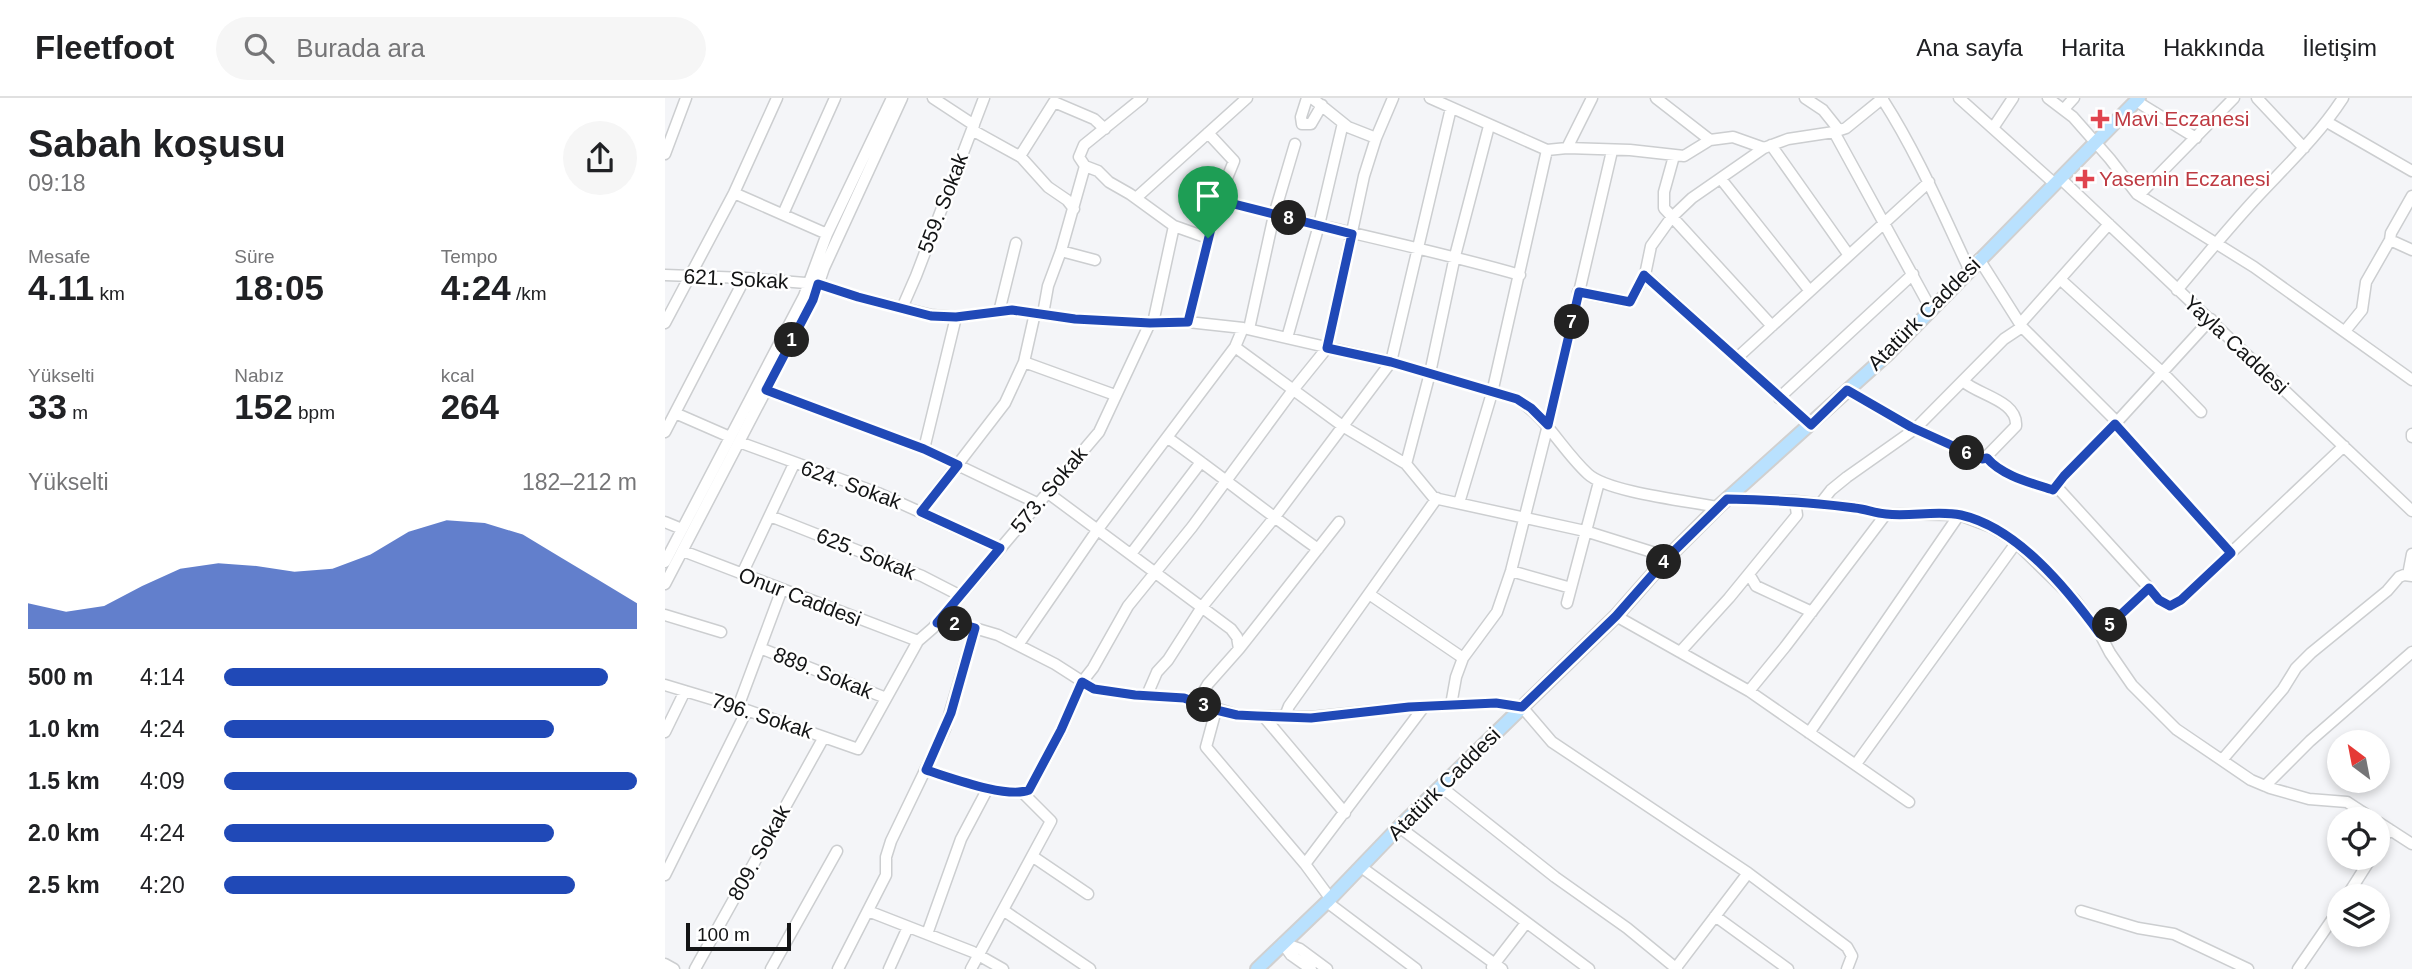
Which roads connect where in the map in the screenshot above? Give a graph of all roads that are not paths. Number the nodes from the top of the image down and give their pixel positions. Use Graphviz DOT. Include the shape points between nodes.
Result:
graph roads {
  1 [pos="687,98"];
  2 [pos="777,98"];
  3 [pos="835,98"];
  4 [pos="892,98"];
  5 [pos="902,98"];
  6 [pos="933,98"];
  7 [pos="984,98"];
  8 [pos="1142,98"];
  9 [pos="1247,98"];
  10 [pos="1310,98"];
  11 [pos="1393,98"];
  12 [pos="1430,98"];
  13 [pos="1591,98"];
  14 [pos="1656,98"];
  15 [pos="1805,98"];
  16 [pos="1959,98"];
  17 [pos="2013,98"];
  18 [pos="2048,98"];
  19 [pos="2074,98"];
  20 [pos="2234,98"];
  21 [pos="2257,98"];
  22 [pos="2343,98"];
  23 [pos="1883,99"];
  24 [pos="2138,99"];
  25 [pos="1322,106"];
  26 [pos="1451,108"];
  27 [pos="2064,109"];
  28 [pos="2327,122"];
  29 [pos="1343,123"];
  30 [pos="1489,126"];
  31 [pos="973,128"];
  32 [pos="1993,128"];
  33 [pos="1105,129"];
  34 [pos="1836,131"];
  35 [pos="1209,133"];
  36 [pos="1375,138"];
  37 [pos="2196,138"];
  38 [pos="1710,140"];
  39 [pos="2096,142"];
  40 [pos="1295,144"];
  41 [pos="1767,147"];
  42 [pos="1567,148"];
  43 [pos="2304,148"];
  44 [pos="666,150"];
  45 [pos="1547,150"];
  46 [pos="1612,150"];
  47 [pos="1020,156"];
  48 [pos="1674,156"];
  49 [pos="1085,166"];
  50 [pos="2412,171"];
  51 [pos="1721,179"];
  52 [pos="2057,181"];
  53 [pos="1929,182"];
  54 [pos="734,193"];
  55 [pos="2139,195"];
  56 [pos="2412,196"];
  57 [pos="1136,198"];
  58 [pos="1218,200"];
  59 [pos="1073,209"];
  60 [pos="783,214"];
  61 [pos="1275,215"];
  62 [pos="1671,218"];
  63 [pos="1885,221"];
  64 [pos="2109,224"];
  65 [pos="1319,225"];
  66 [pos="1174,226"];
  67 [pos="827,234"];
  68 [pos="1352,234"];
  69 [pos="1208,238"];
  70 [pos="2390,240"];
  71 [pos="2218,242"];
  72 [pos="1016,243"];
  73 [pos="1418,248"];
  74 [pos="2412,250"];
  75 [pos="1062,251"];
  76 [pos="1849,254"];
  77 [pos="1455,256"];
  78 [pos="1979,259"];
  79 [pos="1095,260"];
  80 [pos="1969,269"];
  81 [pos="1913,274"];
  82 [pos="665,275"];
  83 [pos="690,275"];
  84 [pos="1520,275"];
  85 [pos="1644,275"];
  86 [pos="745,278"];
  87 [pos="2061,280"];
  88 [pos="813,283"];
  89 [pos="1809,290"];
  90 [pos="2177,290"];
  91 [pos="1579,292"];
  92 [pos="902,308"];
  93 [pos="1931,309"];
  94 [pos="999,312"];
  95 [pos="1039,313"];
  96 [pos="956,317"];
  97 [pos="2211,320"];
  98 [pos="1188,322"];
  99 [pos="665,323"];
  100 [pos="1152,323"];
  101 [pos="2021,325"];
  102 [pos="1772,326"];
  103 [pos="1246,328"];
  104 [pos="2345,331"];
  105 [pos="1287,338"];
  106 [pos="1235,347"];
  107 [pos="1327,348"];
  108 [pos="1738,358"];
  109 [pos="1024,362"];
  110 [pos="1391,362"];
  111 [pos="1430,373"];
  112 [pos="2163,373"];
  113 [pos="2412,380"];
  114 [pos="1964,382"];
  115 [pos="766,390"];
  116 [pos="1293,390"];
  117 [pos="1847,390"];
  118 [pos="1493,393"];
  119 [pos="1115,395"];
  120 [pos="1779,398"];
  121 [pos="2201,412"];
  122 [pos="675,413"];
  123 [pos="2115,422"];
  124 [pos="1548,425"];
  125 [pos="1811,425"];
  126 [pos="1344,427"];
  127 [pos="1915,429"];
  128 [pos="665,432"];
  129 [pos="1168,438"];
  130 [pos="734,440"];
  131 [pos="2344,446"];
  132 [pos="924,449"];
  133 [pos="1987,458"];
  134 [pos="1201,462"];
  135 [pos="794,464"];
  136 [pos="1406,464"];
  137 [pos="958,465"];
  138 [pos="1226,480"];
  139 [pos="1599,482"];
  140 [pos="2056,486"];
  141 [pos="1048,492"];
  142 [pos="1437,498"];
  143 [pos="1795,501"];
  144 [pos="1458,503"];
  145 [pos="1723,503"];
  146 [pos="1039,504"];
  147 [pos="1820,504"];
  148 [pos="2412,511"];
  149 [pos="921,512"];
  150 [pos="1886,514"];
  151 [pos="1959,515"];
  152 [pos="770,516"];
  153 [pos="1524,517"];
  154 [pos="1274,518"];
  155 [pos="665,522"];
  156 [pos="1339,522"];
  157 [pos="1098,529"];
  158 [pos="682,530"];
  159 [pos="1585,531"];
  160 [pos="2016,543"];
  161 [pos="1000,548"];
  162 [pos="1318,549"];
  163 [pos="683,551"];
  164 [pos="2231,553"];
  165 [pos="1131,554"];
  166 [pos="2412,554"];
  167 [pos="1668,557"];
  168 [pos="665,562"];
  169 [pos="1511,571"];
  170 [pos="1156,573"];
  171 [pos="742,574"];
  172 [pos="1749,574"];
  173 [pos="2410,576"];
  174 [pos="665,584"];
  175 [pos="1571,588"];
  176 [pos="2149,588"];
  177 [pos="782,589"];
  178 [pos="1369,594"];
  179 [pos="959,595"];
  180 [pos="1567,603"];
  181 [pos="1202,607"];
  182 [pos="1812,612"];
  183 [pos="665,615"];
  184 [pos="1616,616"];
  185 [pos="937,623"];
  186 [pos="975,628"];
  187 [pos="722,632"];
  188 [pos="2100,634"];
  189 [pos="918,641"];
  190 [pos="1018,645"];
  191 [pos="760,648"];
  192 [pos="1239,649"];
  193 [pos="1681,652"];
  194 [pos="2412,652"];
  195 [pos="1463,657"];
  196 [pos="1082,682"];
  197 [pos="665,684"];
  198 [pos="685,691"];
  199 [pos="1749,691"];
  200 [pos="1147,695"];
  201 [pos="886,698"];
  202 [pos="1197,703"];
  203 [pos="1451,705"];
  204 [pos="1522,707"];
  205 [pos="1423,708"];
  206 [pos="742,709"];
  207 [pos="1216,710"];
  208 [pos="1285,716"];
  209 [pos="1263,717"];
  210 [pos="665,732"];
  211 [pos="1809,733"];
  212 [pos="824,737"];
  213 [pos="858,749"];
  214 [pos="2222,760"];
  215 [pos="1856,764"];
  216 [pos="926,770"];
  217 [pos="1440,786"];
  218 [pos="2265,786"];
  219 [pos="988,788"];
  220 [pos="1023,793"];
  221 [pos="1909,802"];
  222 [pos="2355,807"];
  223 [pos="1345,813"];
  224 [pos="1399,827"];
  225 [pos="2390,830"];
  226 [pos="2412,844"];
  227 [pos="837,851"];
  228 [pos="1032,856"];
  229 [pos="1305,864"];
  230 [pos="1361,867"];
  231 [pos="1748,873"];
  232 [pos="665,875"];
  233 [pos="1089,894"];
  234 [pos="1329,900"];
  235 [pos="1003,910"];
  236 [pos="2081,911"];
  237 [pos="868,912"];
  238 [pos="1715,916"];
  239 [pos="1526,923"];
  240 [pos="908,927"];
  241 [pos="2327,927"];
  242 [pos="927,934"];
  243 [pos="1283,943"];
  244 [pos="978,955"];
  245 [pos="665,964"];
  246 [pos="1496,967"];
  247 [pos="674,969"];
  248 [pos="695,969"];
  249 [pos="771,969"];
  250 [pos="838,969"];
  251 [pos="889,969"];
  252 [pos="971,969"];
  253 [pos="1003,969"];
  254 [pos="1090,969"];
  255 [pos="1257,969"];
  256 [pos="1311,969"];
  257 [pos="1327,969"];
  258 [pos="1416,969"];
  259 [pos="1589,969"];
  260 [pos="1676,969"];
  261 [pos="1788,969"];
  262 [pos="1847,969"];
  263 [pos="2248,969"];
  264 [pos="2298,969"];
  1 -- 44 [label="street"];
  2 -- 54 [label="street"];
  3 -- 60 [label="street"];
  4 -- 67 [label="street"];
  5 -- 88 [label="street"];
  6 -- 31 [label="street"];
  7 -- 31 [label="street, 559. Sokak"];
  8 -- 33 [label="street"];
  9 -- 35 [label="street"];
  10 -- 25 [label="street"];
  10 -- 25 [label="street" via="1302,124 1311,124"];
  11 -- 36 [label="street"];
  12 -- 26 [label="street"];
  13 -- 42 [label="street"];
  14 -- 38 [label="street"];
  15 -- 34 [label="street" via="1823,110"];
  16 -- 32 [label="street, Yayla Caddesi"];
  17 -- 32 [label="street"];
  18 -- 27 [label="street"];
  19 -- 27 [label="street"];
  20 -- 37 [label="street"];
  21 -- 43 [label="street"];
  22 -- 28 [label="street"];
  23 -- 34 [label="street"];
  23 -- 53 [label="street"];
  24 -- 37 [label="street"];
  24 -- 39 [label="main road, Atatürk Caddesi"];
  25 -- 29 [label="street"];
  26 -- 30 [label="street"];
  26 -- 73 [label="street"];
  27 -- 39 [label="street"];
  28 -- 43 [label="street"];
  28 -- 50 [label="street"];
  29 -- 36 [label="street"];
  29 -- 65 [label="street"];
  30 -- 45 [label="street"];
  30 -- 77 [label="street"];
  31 -- 47 [label="street"];
  31 -- 92 [label="street, 559. Sokak"];
  32 -- 52 [label="street, Yayla Caddesi"];
  33 -- 47 [label="street" via="1054,102"];
  33 -- 49 [label="street" via="1081,148 1079,157"];
  34 -- 41 [label="street"];
  34 -- 63 [label="street"];
  35 -- 57 [label="street"];
  35 -- 58 [label="street" via="1234,161"];
  36 -- 68 [label="street"];
  37 -- 55 [label="street"];
  38 -- 41 [label="street" via="1733,137"];
  38 -- 48 [label="street" via="1684,156"];
  39 -- 52 [label="main road, Atatürk Caddesi"];
  39 -- 55 [label="street"];
  40 -- 61 [label="street"];
  41 -- 51 [label="street"];
  41 -- 76 [label="street"];
  42 -- 45 [label="street"];
  42 -- 46 [label="street"];
  43 -- 71 [label="street"];
  45 -- 84 [label="street"];
  46 -- 48 [label="street"];
  46 -- 91 [label="street"];
  47 -- 59 [label="street"];
  48 -- 62 [label="street" via="1664,192 1664,208"];
  49 -- 57 [label="street"];
  49 -- 59 [label="street"];
  51 -- 62 [label="street"];
  51 -- 89 [label="street"];
  52 -- 64 [label="street, Yayla Caddesi"];
  52 -- 78 [label="main road, Atatürk Caddesi"];
  53 -- 63 [label="street"];
  53 -- 80 [label="street"];
  54 -- 60 [label="street"];
  54 -- 83 [label="street"];
  55 -- 71 [label="street"];
  56 -- 70 [label="street"];
  57 -- 66 [label="street"];
  58 -- 61 [label="street"];
  58 -- 69 [label="street"];
  59 -- 75 [label="street"];
  60 -- 67 [label="street"];
  61 -- 65 [label="street"];
  61 -- 103 [label="street"];
  62 -- 85 [label="street" via="1651,246"];
  62 -- 102 [label="street"];
  63 -- 76 [label="street"];
  63 -- 81 [label="street"];
  64 -- 87 [label="street"];
  64 -- 90 [label="street, Yayla Caddesi"];
  65 -- 68 [label="street"];
  65 -- 105 [label="street"];
  66 -- 69 [label="street"];
  66 -- 100 [label="street, 573. Sokak"];
  67 -- 88 [label="street"];
  68 -- 73 [label="street"];
  68 -- 107 [label="street"];
  69 -- 98 [label="street"];
  70 -- 74 [label="street"];
  70 -- 104 [label="street" via="2366,282 2362,310"];
  71 -- 90 [label="street"];
  71 -- 104 [label="street"];
  72 -- 94 [label="street"];
  73 -- 77 [label="street"];
  73 -- 110 [label="street"];
  75 -- 79 [label="street"];
  75 -- 95 [label="street"];
  76 -- 89 [label="street"];
  77 -- 84 [label="street"];
  77 -- 111 [label="street"];
  78 -- 80 [label="main road, Atatürk Caddesi"];
  78 -- 101 [label="street"];
  80 -- 93 [label="main road, Atatürk Caddesi"];
  81 -- 93 [label="street"];
  81 -- 120 [label="street"];
  82 -- 83 [label="street, 621. Sokak"];
  83 -- 86 [label="street, 621. Sokak"];
  83 -- 99 [label="street"];
  84 -- 118 [label="street"];
  85 -- 91 [label="street" via="1630,302"];
  85 -- 108 [label="street"];
  86 -- 88 [label="street, 621. Sokak"];
  86 -- 122 [label="street"];
  87 -- 101 [label="street"];
  87 -- 112 [label="street"];
  88 -- 92 [label="street, 621. Sokak"];
  88 -- 115 [label="street" via="813,300"];
  88 -- 130 [label="street"];
  89 -- 102 [label="street"];
  90 -- 97 [label="street, Yayla Caddesi"];
  91 -- 124 [label="street"];
  92 -- 96 [label="street, 621. Sokak"];
  93 -- 117 [label="main road, Atatürk Caddesi"];
  94 -- 95 [label="street, 621. Sokak"];
  94 -- 96 [label="street, 621. Sokak"];
  95 -- 100 [label="street, 621. Sokak"];
  95 -- 109 [label="street"];
  96 -- 132 [label="street"];
  97 -- 112 [label="street"];
  97 -- 131 [label="street, Yayla Caddesi"];
  98 -- 100 [label="street, 621. Sokak"];
  98 -- 103 [label="street, 621. Sokak"];
  100 -- 119 [label="street, 573. Sokak"];
  101 -- 114 [label="street"];
  101 -- 123 [label="street"];
  102 -- 108 [label="street"];
  103 -- 105 [label="street, 621. Sokak"];
  103 -- 106 [label="street"];
  104 -- 113 [label="street"];
  105 -- 107 [label="street, 621. Sokak"];
  106 -- 116 [label="street"];
  106 -- 129 [label="street"];
  107 -- 110 [label="street, 621. Sokak"];
  107 -- 116 [label="street"];
  108 -- 120 [label="street"];
  109 -- 119 [label="street"];
  109 -- 137 [label="street" via="1005,403"];
  110 -- 111 [label="street, 621. Sokak"];
  110 -- 126 [label="street"];
  111 -- 118 [label="street, 621. Sokak"];
  111 -- 136 [label="street"];
  112 -- 121 [label="street"];
  112 -- 123 [label="street"];
  114 -- 127 [label="street"];
  114 -- 133 [label="street" via="2012,410 2016,417 2016,426"];
  115 -- 130 [label="street"];
  115 -- 132 [label="street"];
  116 -- 126 [label="street"];
  116 -- 138 [label="street"];
  117 -- 125 [label="main road, Atatürk Caddesi"];
  117 -- 127 [label="street"];
  118 -- 124 [label="street, 621. Sokak" via="1517,399"];
  118 -- 144 [label="street"];
  119 -- 141 [label="street, 573. Sokak" via="1098,432"];
  120 -- 125 [label="street"];
  122 -- 128 [label="street"];
  122 -- 130 [label="street, 624. Sokak"];
  123 -- 140 [label="street"];
  123 -- 164 [label="street"];
  124 -- 139 [label="street, 621. Sokak" via="1586,473"];
  124 -- 153 [label="street"];
  125 -- 145 [label="main road, Atatürk Caddesi"];
  126 -- 136 [label="street"];
  126 -- 154 [label="street"];
  127 -- 133 [label="street"];
  127 -- 147 [label="street" via="1847,477"];
  129 -- 134 [label="street"];
  129 -- 157 [label="street"];
  130 -- 135 [label="street, 624. Sokak"];
  130 -- 158 [label="street"];
  130 -- 163 [label="street"];
  131 -- 148 [label="street, Yayla Caddesi"];
  131 -- 164 [label="street"];
  132 -- 137 [label="street"];
  133 -- 140 [label="street" via="2019,478 2053,490"];
  134 -- 138 [label="street"];
  134 -- 165 [label="street"];
  135 -- 149 [label="street, 624. Sokak"];
  135 -- 152 [label="street"];
  136 -- 142 [label="street"];
  137 -- 146 [label="street"];
  137 -- 149 [label="street"];
  138 -- 154 [label="street"];
  138 -- 170 [label="street"];
  139 -- 145 [label="street"];
  139 -- 159 [label="street"];
  140 -- 176 [label="street"];
  141 -- 146 [label="street, 573. Sokak"];
  141 -- 157 [label="street"];
  142 -- 144 [label="street"];
  142 -- 178 [label="street"];
  143 -- 145 [label="street"];
  143 -- 147 [label="street"];
  143 -- 172 [label="street" via="1797,515"];
  144 -- 153 [label="street"];
  145 -- 167 [label="main road, Atatürk Caddesi"];
  146 -- 161 [label="street, 573. Sokak"];
  147 -- 150 [label="street"];
  149 -- 161 [label="street, 624. Sokak"];
  150 -- 151 [label="street"];
  150 -- 182 [label="street"];
  151 -- 160 [label="street"];
  151 -- 211 [label="street"];
  152 -- 171 [label="street"];
  152 -- 179 [label="street, 625. Sokak"];
  153 -- 159 [label="street"];
  153 -- 169 [label="street"];
  154 -- 162 [label="street"];
  154 -- 181 [label="street"];
  155 -- 158 [label="street"];
  156 -- 162 [label="street"];
  157 -- 165 [label="street"];
  157 -- 190 [label="street"];
  158 -- 168 [label="street"];
  159 -- 167 [label="street"];
  159 -- 175 [label="street"];
  160 -- 188 [label="street" via="2075,600"];
  160 -- 215 [label="street"];
  161 -- 179 [label="street, 573. Sokak"];
  162 -- 192 [label="street"];
  163 -- 171 [label="street, Onur Caddesi"];
  163 -- 174 [label="street"];
  164 -- 176 [label="street" via="2170,606"];
  165 -- 170 [label="street"];
  166 -- 173 [label="street"];
  167 -- 184 [label="main road, Atatürk Caddesi"];
  169 -- 175 [label="street"];
  169 -- 195 [label="street" via="1497,612"];
  170 -- 181 [label="street"];
  170 -- 196 [label="street" via="1128,606"];
  171 -- 177 [label="street, Onur Caddesi"];
  172 -- 182 [label="street" via="1756,586"];
  172 -- 193 [label="street"];
  173 -- 214 [label="street" via="2399,577 2296,667 2283,689"];
  175 -- 180 [label="street"];
  176 -- 188 [label="street"];
  177 -- 189 [label="street, Onur Caddesi"];
  177 -- 191 [label="street"];
  178 -- 195 [label="street"];
  178 -- 208 [label="street"];
  179 -- 185 [label="street, 573. Sokak"];
  181 -- 192 [label="street" via="1231,629"];
  181 -- 200 [label="street" via="1157,672"];
  182 -- 199 [label="street"];
  183 -- 187 [label="street"];
  184 -- 193 [label="street"];
  184 -- 204 [label="main road, Atatürk Caddesi"];
  185 -- 186 [label="street"];
  185 -- 189 [label="street, 573. Sokak"];
  186 -- 190 [label="street"];
  186 -- 216 [label="street" via="951,713"];
  188 -- 214 [label="street" via="2132,685 2176,729"];
  189 -- 201 [label="street, 573. Sokak"];
  190 -- 196 [label="street"];
  191 -- 201 [label="street, 889. Sokak"];
  191 -- 206 [label="street"];
  192 -- 202 [label="street"];
  193 -- 199 [label="street"];
  194 -- 218 [label="street"];
  195 -- 203 [label="street"];
  196 -- 200 [label="street" via="1094,689"];
  196 -- 220 [label="street" via="1061,730 1029,790"];
  197 -- 198 [label="street, 796. Sokak"];
  198 -- 206 [label="street, 796. Sokak"];
  198 -- 210 [label="street"];
  199 -- 211 [label="street"];
  200 -- 202 [label="street"];
  201 -- 213 [label="street, 573. Sokak"];
  202 -- 207 [label="street"];
  203 -- 204 [label="street"];
  203 -- 205 [label="street"];
  204 -- 217 [label="main road, Atatürk Caddesi"];
  204 -- 231 [label="street" via="1552,742"];
  205 -- 208 [label="street" via="1311,718"];
  205 -- 223 [label="street"];
  206 -- 212 [label="street, 796. Sokak"];
  206 -- 232 [label="street"];
  207 -- 209 [label="street"];
  207 -- 229 [label="street" via="1206,747"];
  208 -- 209 [label="street"];
  209 -- 223 [label="street"];
  211 -- 215 [label="street"];
  212 -- 213 [label="street, 796. Sokak"];
  212 -- 248 [label="street, 809. Sokak"];
  214 -- 218 [label="street"];
  215 -- 221 [label="street"];
  216 -- 219 [label="street"];
  216 -- 237 [label="street" via="891,841 886,875"];
  217 -- 224 [label="main road, Atatürk Caddesi"];
  217 -- 260 [label="street"];
  218 -- 222 [label="street"];
  219 -- 220 [label="street"];
  219 -- 242 [label="street" via="961,839"];
  220 -- 228 [label="street" via="1051,821"];
  223 -- 229 [label="street"];
  224 -- 230 [label="main road, Atatürk Caddesi"];
  224 -- 239 [label="street"];
  225 -- 226 [label="street"];
  227 -- 249 [label="street"];
  228 -- 233 [label="street"];
  228 -- 235 [label="street"];
  229 -- 234 [label="street"];
  230 -- 234 [label="main road, Atatürk Caddesi"];
  230 -- 246 [label="street"];
  231 -- 238 [label="street"];
  231 -- 262 [label="street" via="1850,951"];
  234 -- 243 [label="main road, Atatürk Caddesi"];
  234 -- 258 [label="street"];
  235 -- 244 [label="street"];
  235 -- 254 [label="street"];
  236 -- 263 [label="street" via="2174,934"];
  237 -- 240 [label="street"];
  237 -- 250 [label="street"];
  238 -- 260 [label="street"];
  238 -- 261 [label="street"];
  239 -- 246 [label="street"];
  239 -- 259 [label="street"];
  240 -- 242 [label="street"];
  240 -- 251 [label="street"];
  241 -- 264 [label="street"];
  242 -- 244 [label="street"];
  243 -- 255 [label="main road, Atatürk Caddesi"];
  243 -- 256 [label="street"];
  243 -- 257 [label="street"];
  244 -- 252 [label="street"];
  244 -- 253 [label="street"];
  245 -- 247 [label="street"];
}
